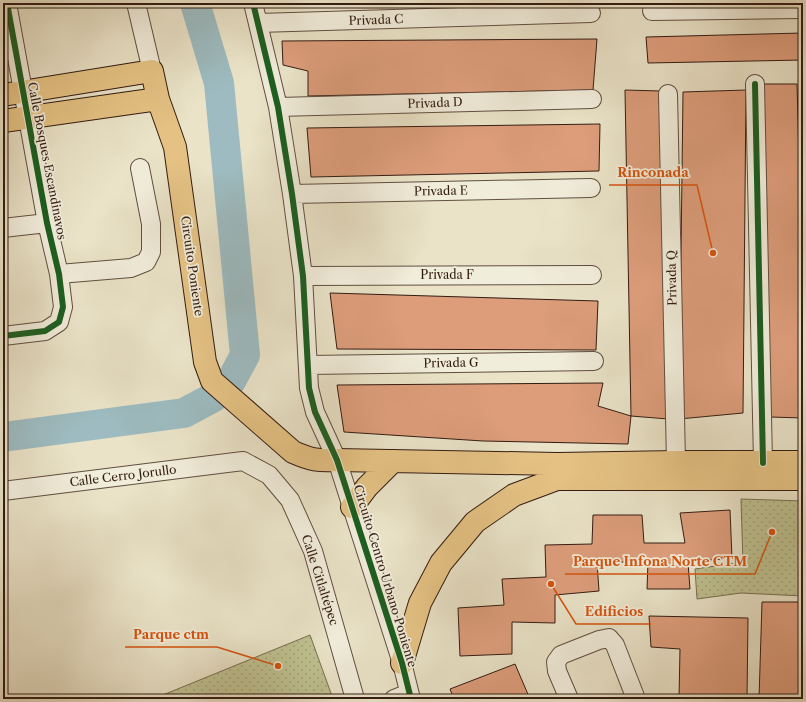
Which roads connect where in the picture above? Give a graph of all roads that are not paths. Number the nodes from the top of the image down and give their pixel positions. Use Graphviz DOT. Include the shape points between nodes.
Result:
graph roads {
  1 [pos="8,3"];
  2 [pos="136,3"];
  3 [pos="253,3"];
  4 [pos="803,9"];
  5 [pos="652,11"];
  6 [pos="591,13"];
  7 [pos="258,23"];
  8 [pos="152,72"];
  9 [pos="755,84"];
  10 [pos="13,94"];
  11 [pos="668,94"];
  12 [pos="158,99"];
  13 [pos="592,99"];
  14 [pos="278,107"];
  15 [pos="28,118"];
  16 [pos="3,121"];
  17 [pos="140,168"];
  18 [pos="591,188"];
  19 [pos="292,194"];
  20 [pos="47,223"];
  21 [pos="3,228"];
  22 [pos="59,274"];
  23 [pos="592,275"];
  24 [pos="303,276"];
  25 [pos="3,336"];
  26 [pos="594,361"];
  27 [pos="308,365"];
  28 [pos="337,460"];
  29 [pos="243,461"];
  30 [pos="393,461"];
  31 [pos="676,462"];
  32 [pos="803,462"];
  33 [pos="763,463"];
  34 [pos="803,479"];
  35 [pos="3,491"];
  36 [pos="352,507"];
  37 [pos="402,664"];
  38 [pos="405,697"];
  39 [pos="355,699"];
  40 [pos="569,699"];
  41 [pos="636,699"];
  1 -- 10 [label="street, Calle Bosques Escandinavos"];
  2 -- 8 [label="street, Circuito Poniente"];
  3 -- 7 [label="street, Circuito Centro Urbano Poniente"];
  4 -- 5 [label="street"];
  6 -- 7 [label="street, Privada C"];
  7 -- 14 [label="street, Circuito Centro Urbano Poniente"];
  8 -- 10 [label="main road"];
  8 -- 12 [label="main road, Circuito Poniente"];
  9 -- 33 [label="street"];
  10 -- 15 [label="street, Calle Bosques Escandinavos"];
  11 -- 31 [label="street, Privada Q"];
  12 -- 15 [label="main road"];
  12 -- 28 [label="main road, Circuito Poniente" via="175,148 205,362 212,381 293,452 319,461"];
  13 -- 14 [label="street, Privada D"];
  14 -- 19 [label="street, Circuito Centro Urbano Poniente"];
  15 -- 16 [label="main road"];
  15 -- 20 [label="street, Calle Bosques Escandinavos"];
  17 -- 22 [label="street" via="151,224 151,252 146,262 130,268"];
  18 -- 19 [label="street, Privada E"];
  19 -- 24 [label="street, Circuito Centro Urbano Poniente"];
  20 -- 21 [label="street"];
  20 -- 22 [label="street, Calle Bosques Escandinavos"];
  22 -- 25 [label="street, Calle Bosques Escandinavos" via="63,307 59,322 45,331"];
  23 -- 24 [label="street, Privada F"];
  24 -- 27 [label="street, Circuito Centro Urbano Poniente"];
  26 -- 27 [label="street, Privada G"];
  27 -- 28 [label="street, Circuito Centro Urbano Poniente" via="309,388 315,412"];
  28 -- 30 [label="main road, Circuito Poniente"];
  28 -- 36 [label="street, Circuito Centro Urbano Poniente"];
  29 -- 35 [label="street, Calle Cerro Jorullo"];
  29 -- 39 [label="street, Calle Citlaltépec" via="269,474 290,500 313,551"];
  30 -- 31 [label="main road, Circuito Poniente" via="558,464"];
  30 -- 36 [label="main road" via="367,487"];
  31 -- 33 [label="main road, Circuito Poniente"];
  32 -- 33 [label="main road, Circuito Poniente"];
  34 -- 37 [label="main road" via="557,479 514,495 475,522 441,563 420,603"];
  36 -- 37 [label="street, Circuito Centro Urbano Poniente"];
  37 -- 38 [label="street, Circuito Centro Urbano Poniente"];
  40 -- 41 [label="street" via="557,671 556,662 561,655 609,638 615,645"];
}
